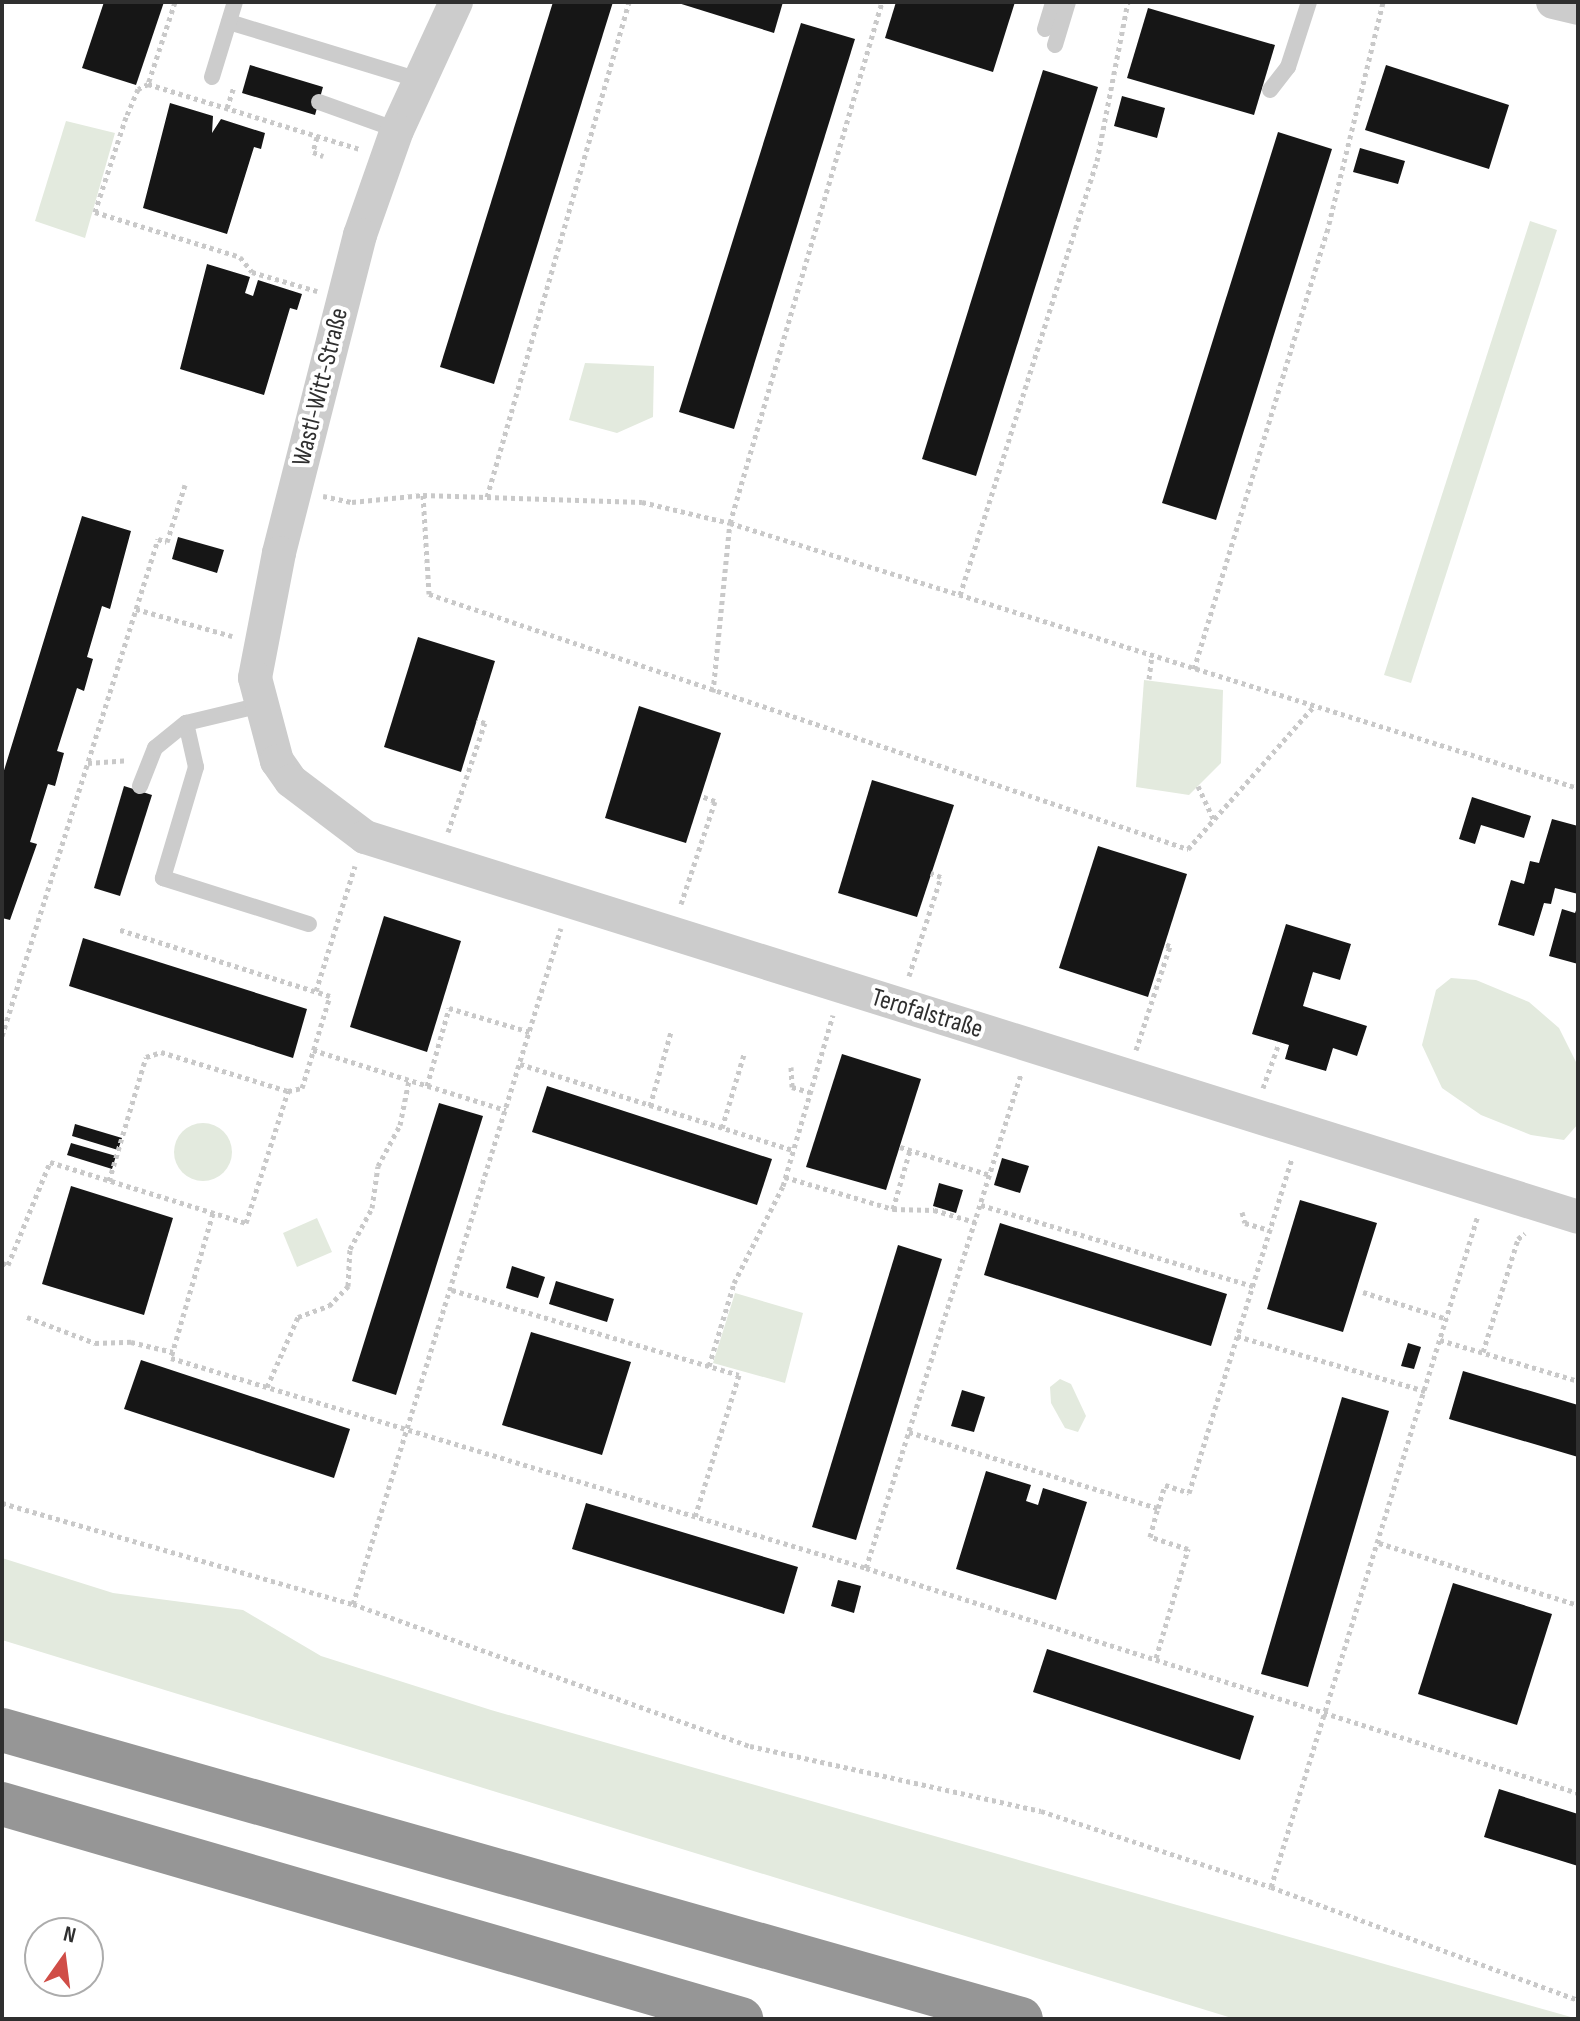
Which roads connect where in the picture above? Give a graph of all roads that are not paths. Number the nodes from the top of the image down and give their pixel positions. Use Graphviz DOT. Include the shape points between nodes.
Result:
graph roads {
  1 [pos="235,2"];
  2 [pos="456,2"];
  3 [pos="1053,2"];
  4 [pos="1068,2"];
  5 [pos="1309,2"];
  6 [pos="1553,2"];
  7 [pos="1578,8"];
  8 [pos="229,22"];
  9 [pos="1045,29"];
  10 [pos="1055,45"];
  11 [pos="212,77"];
  12 [pos="419,80"];
  13 [pos="1270,90"];
  14 [pos="319,102"];
  15 [pos="397,130"];
  16 [pos="261,705"];
  17 [pos="186,723"];
  18 [pos="291,781"];
  19 [pos="140,786"];
  20 [pos="309,924"];
  21 [pos="1578,1217"];
  22 [pos="2,1730"];
  23 [pos="2,1804"];
  24 [pos="741,2019"];
  25 [pos="1021,2019"];
  1 -- 8 [label="lane"];
  2 -- 12 [label="street, Wastl-Witt-Straße"];
  3 -- 9 [label="lane"];
  4 -- 10 [label="lane"];
  5 -- 13 [label="lane" via="1288,67"];
  6 -- 7 [label="street"];
  8 -- 11 [label="lane"];
  8 -- 12 [label="lane"];
  12 -- 15 [label="street, Wastl-Witt-Straße"];
  14 -- 15 [label="lane"];
  15 -- 16 [label="street, Wastl-Witt-Straße" via="344,299 295,490 255,678"];
  16 -- 17 [label="lane"];
  16 -- 18 [label="street, Wastl-Witt-Straße" via="277,761"];
  17 -- 19 [label="lane" via="151,758"];
  17 -- 20 [label="lane" via="196,767 163,878"];
  18 -- 21 [label="street, Terofalstraße" via="365,837"];
  22 -- 25 [label="highway"];
  23 -- 24 [label="highway"];
}
